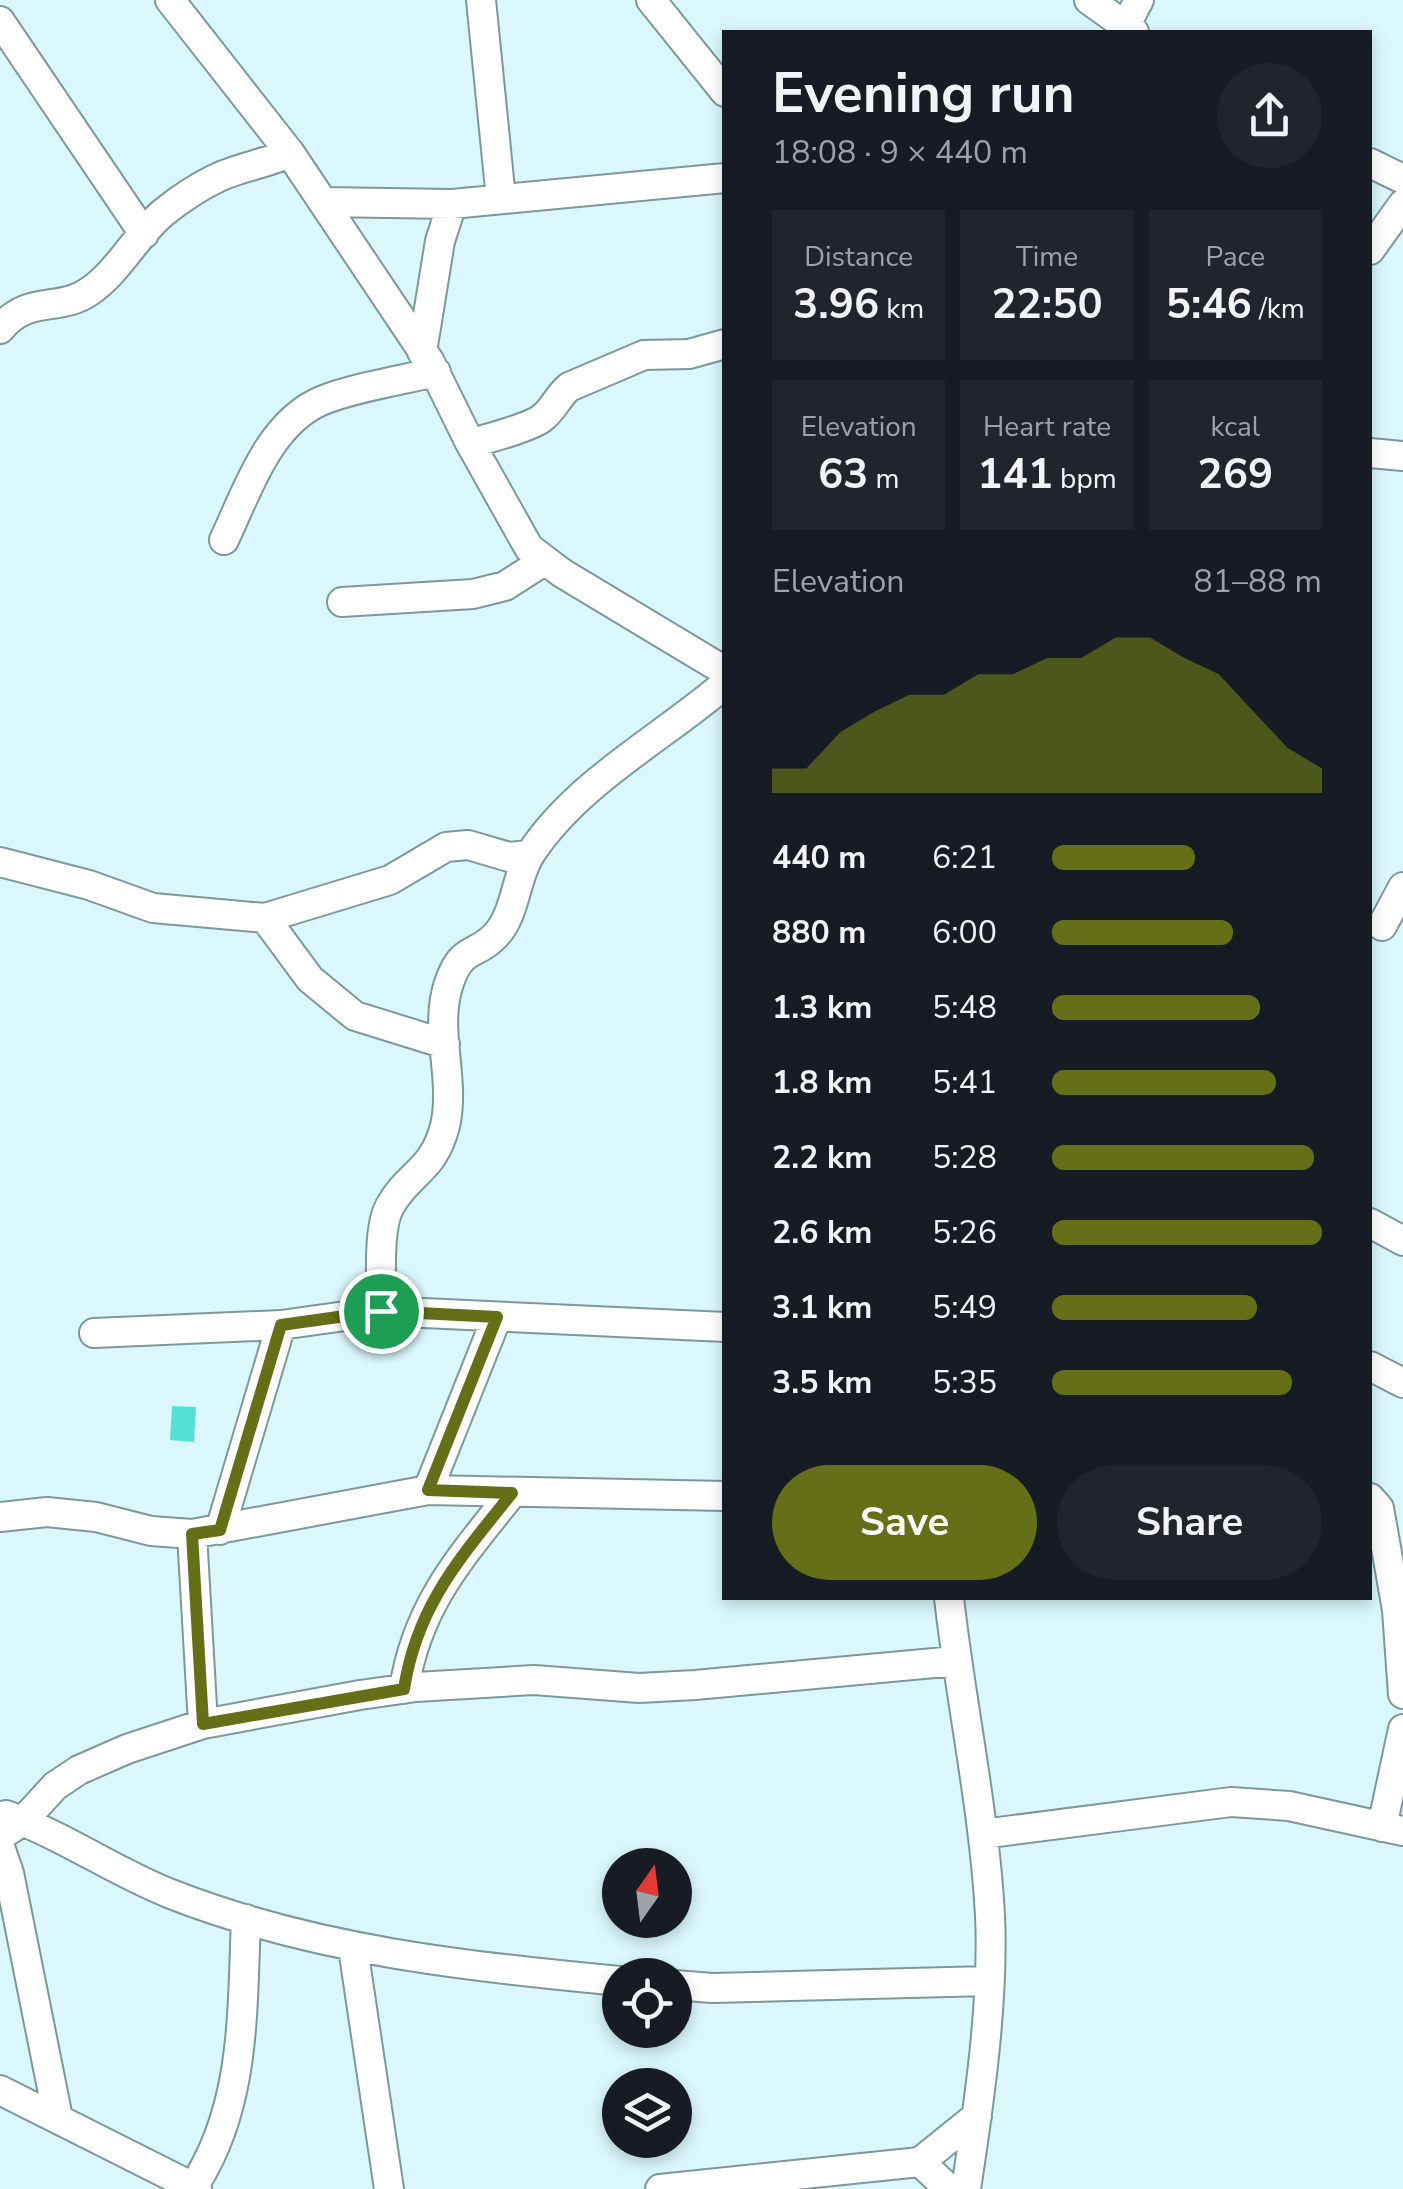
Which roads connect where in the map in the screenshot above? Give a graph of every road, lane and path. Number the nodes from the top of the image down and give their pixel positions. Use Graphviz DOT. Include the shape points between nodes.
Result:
graph roads {
  1 [pos="170,0"];
  2 [pos="481,0"];
  3 [pos="651,0"];
  4 [pos="1089,0"];
  5 [pos="1139,0"];
  6 [pos="0,21"];
  7 [pos="1128,30"];
  8 [pos="722,88"];
  9 [pos="290,153"];
  10 [pos="1372,164"];
  11 [pos="722,178"];
  12 [pos="1403,180"];
  13 [pos="501,199"];
  14 [pos="323,202"];
  15 [pos="452,204"];
  16 [pos="1403,204"];
  17 [pos="144,234"];
  18 [pos="1372,247"];
  19 [pos="0,329"];
  20 [pos="722,345"];
  21 [pos="429,362"];
  22 [pos="470,443"];
  23 [pos="1372,453"];
  24 [pos="1403,456"];
  25 [pos="224,540"];
  26 [pos="544,561"];
  27 [pos="342,602"];
  28 [pos="722,669"];
  29 [pos="722,687"];
  30 [pos="529,855"];
  31 [pos="0,862"];
  32 [pos="1403,887"];
  33 [pos="266,918"];
  34 [pos="1385,927"];
  35 [pos="445,1044"];
  36 [pos="1372,1224"];
  37 [pos="1403,1241"];
  38 [pos="381,1311"];
  39 [pos="497,1317"];
  40 [pos="281,1325"];
  41 [pos="722,1326"];
  42 [pos="94,1333"];
  43 [pos="1372,1367"];
  44 [pos="1403,1382"];
  45 [pos="428,1490"];
  46 [pos="512,1493"];
  47 [pos="722,1496"];
  48 [pos="1372,1500"];
  49 [pos="0,1517"];
  50 [pos="206,1532"];
  51 [pos="949,1600"];
  52 [pos="956,1661"];
  53 [pos="404,1689"];
  54 [pos="1403,1694"];
  55 [pos="203,1724"];
  56 [pos="1403,1729"];
  57 [pos="8,1823"];
  58 [pos="1392,1829"];
  59 [pos="982,1834"];
  60 [pos="0,1847"];
  61 [pos="246,1919"];
  62 [pos="352,1948"];
  63 [pos="602,1979"];
  64 [pos="988,1981"];
  65 [pos="692,1986"];
  66 [pos="0,2090"];
  67 [pos="977,2116"];
  68 [pos="58,2118"];
  69 [pos="920,2162"];
  70 [pos="195,2188"];
  71 [pos="389,2189"];
  72 [pos="660,2189"];
  73 [pos="949,2189"];
  74 [pos="966,2189"];
  1 -- 9 [label="street"];
  2 -- 13 [label="street"];
  3 -- 8 [label="street"];
  4 -- 7 [label="street"];
  5 -- 7 [label="street"];
  6 -- 17 [label="street"];
  9 -- 14 [label="street"];
  9 -- 17 [label="street" via="218,178 164,212"];
  10 -- 12 [label="street"];
  11 -- 13 [label="street"];
  13 -- 15 [label="street"];
  14 -- 15 [label="street"];
  14 -- 21 [label="street"];
  15 -- 21 [label="street" via="440,240"];
  16 -- 18 [label="street"];
  17 -- 19 [label="street" via="92,290 35,305"];
  20 -- 22 [label="street" via="644,355 569,386 543,418"];
  21 -- 22 [label="street"];
  21 -- 25 [label="street" via="320,401 286,426"];
  22 -- 26 [label="street" via="528,548"];
  23 -- 24 [label="street"];
  26 -- 27 [label="street" via="505,586 474,594"];
  26 -- 28 [label="street"];
  29 -- 30 [label="street" via="608,774"];
  30 -- 33 [label="street" via="446,848 390,880"];
  30 -- 35 [label="street" via="496,936 462,956 448,984"];
  31 -- 33 [label="street" via="153,908"];
  32 -- 34 [label="street"];
  33 -- 35 [label="street" via="310,979 355,1016"];
  35 -- 38 [label="street" via="446,1123 428,1166 387,1210"];
  36 -- 37 [label="street"];
  38 -- 39 [label="street"];
  38 -- 40 [label="street"];
  39 -- 41 [label="street"];
  39 -- 45 [label="street"];
  40 -- 42 [label="street"];
  40 -- 50 [label="street"];
  43 -- 44 [label="street"];
  45 -- 46 [label="street"];
  45 -- 50 [label="street"];
  46 -- 47 [label="street"];
  46 -- 53 [label="street" via="438,1589 408,1660"];
  48 -- 54 [label="street" via="1379,1508 1397,1610"];
  49 -- 50 [label="street" via="47,1512 151,1531"];
  50 -- 55 [label="street"];
  51 -- 52 [label="street"];
  52 -- 53 [label="street" via="639,1688 534,1680"];
  52 -- 59 [label="street"];
  53 -- 55 [label="street"];
  55 -- 57 [label="street" via="79,1770"];
  56 -- 58 [label="street"];
  57 -- 61 [label="street"];
  58 -- 59 [label="street" via="1289,1806 1230,1802"];
  59 -- 64 [label="street"];
  60 -- 68 [label="street"];
  61 -- 62 [label="street"];
  61 -- 70 [label="street" via="238,2065 212,2158"];
  62 -- 63 [label="street"];
  62 -- 71 [label="street"];
  64 -- 65 [label="street"];
  64 -- 67 [label="street"];
  66 -- 68 [label="street"];
  67 -- 69 [label="street"];
  67 -- 74 [label="street"];
  68 -- 70 [label="street"];
  69 -- 72 [label="street"];
  69 -- 73 [label="street"];
}
